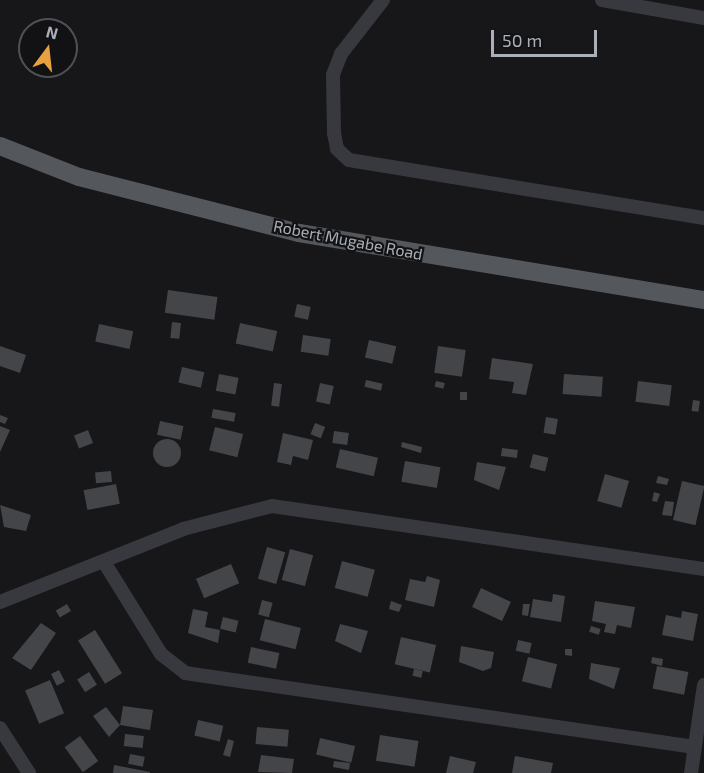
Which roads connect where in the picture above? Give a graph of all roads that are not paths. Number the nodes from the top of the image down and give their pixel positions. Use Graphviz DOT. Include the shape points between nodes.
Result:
graph roads {
  1 [pos="383,0"];
  2 [pos="602,0"];
  3 [pos="704,18"];
  4 [pos="0,146"];
  5 [pos="704,218"];
  6 [pos="704,300"];
  7 [pos="104,562"];
  8 [pos="704,569"];
  9 [pos="1,601"];
  10 [pos="704,684"];
  11 [pos="0,728"];
  12 [pos="695,747"];
  13 [pos="29,773"];
  14 [pos="691,773"];
  1 -- 5 [label="street" via="341,54 333,75 337,149 349,160"];
  2 -- 3 [label="street"];
  4 -- 6 [label="main road, Robert Mugabe Road" via="79,177 299,233"];
  7 -- 8 [label="street" via="183,529 272,506"];
  7 -- 9 [label="street"];
  7 -- 12 [label="street" via="161,654 185,673"];
  10 -- 12 [label="street"];
  11 -- 13 [label="street"];
  12 -- 14 [label="street"];
}
